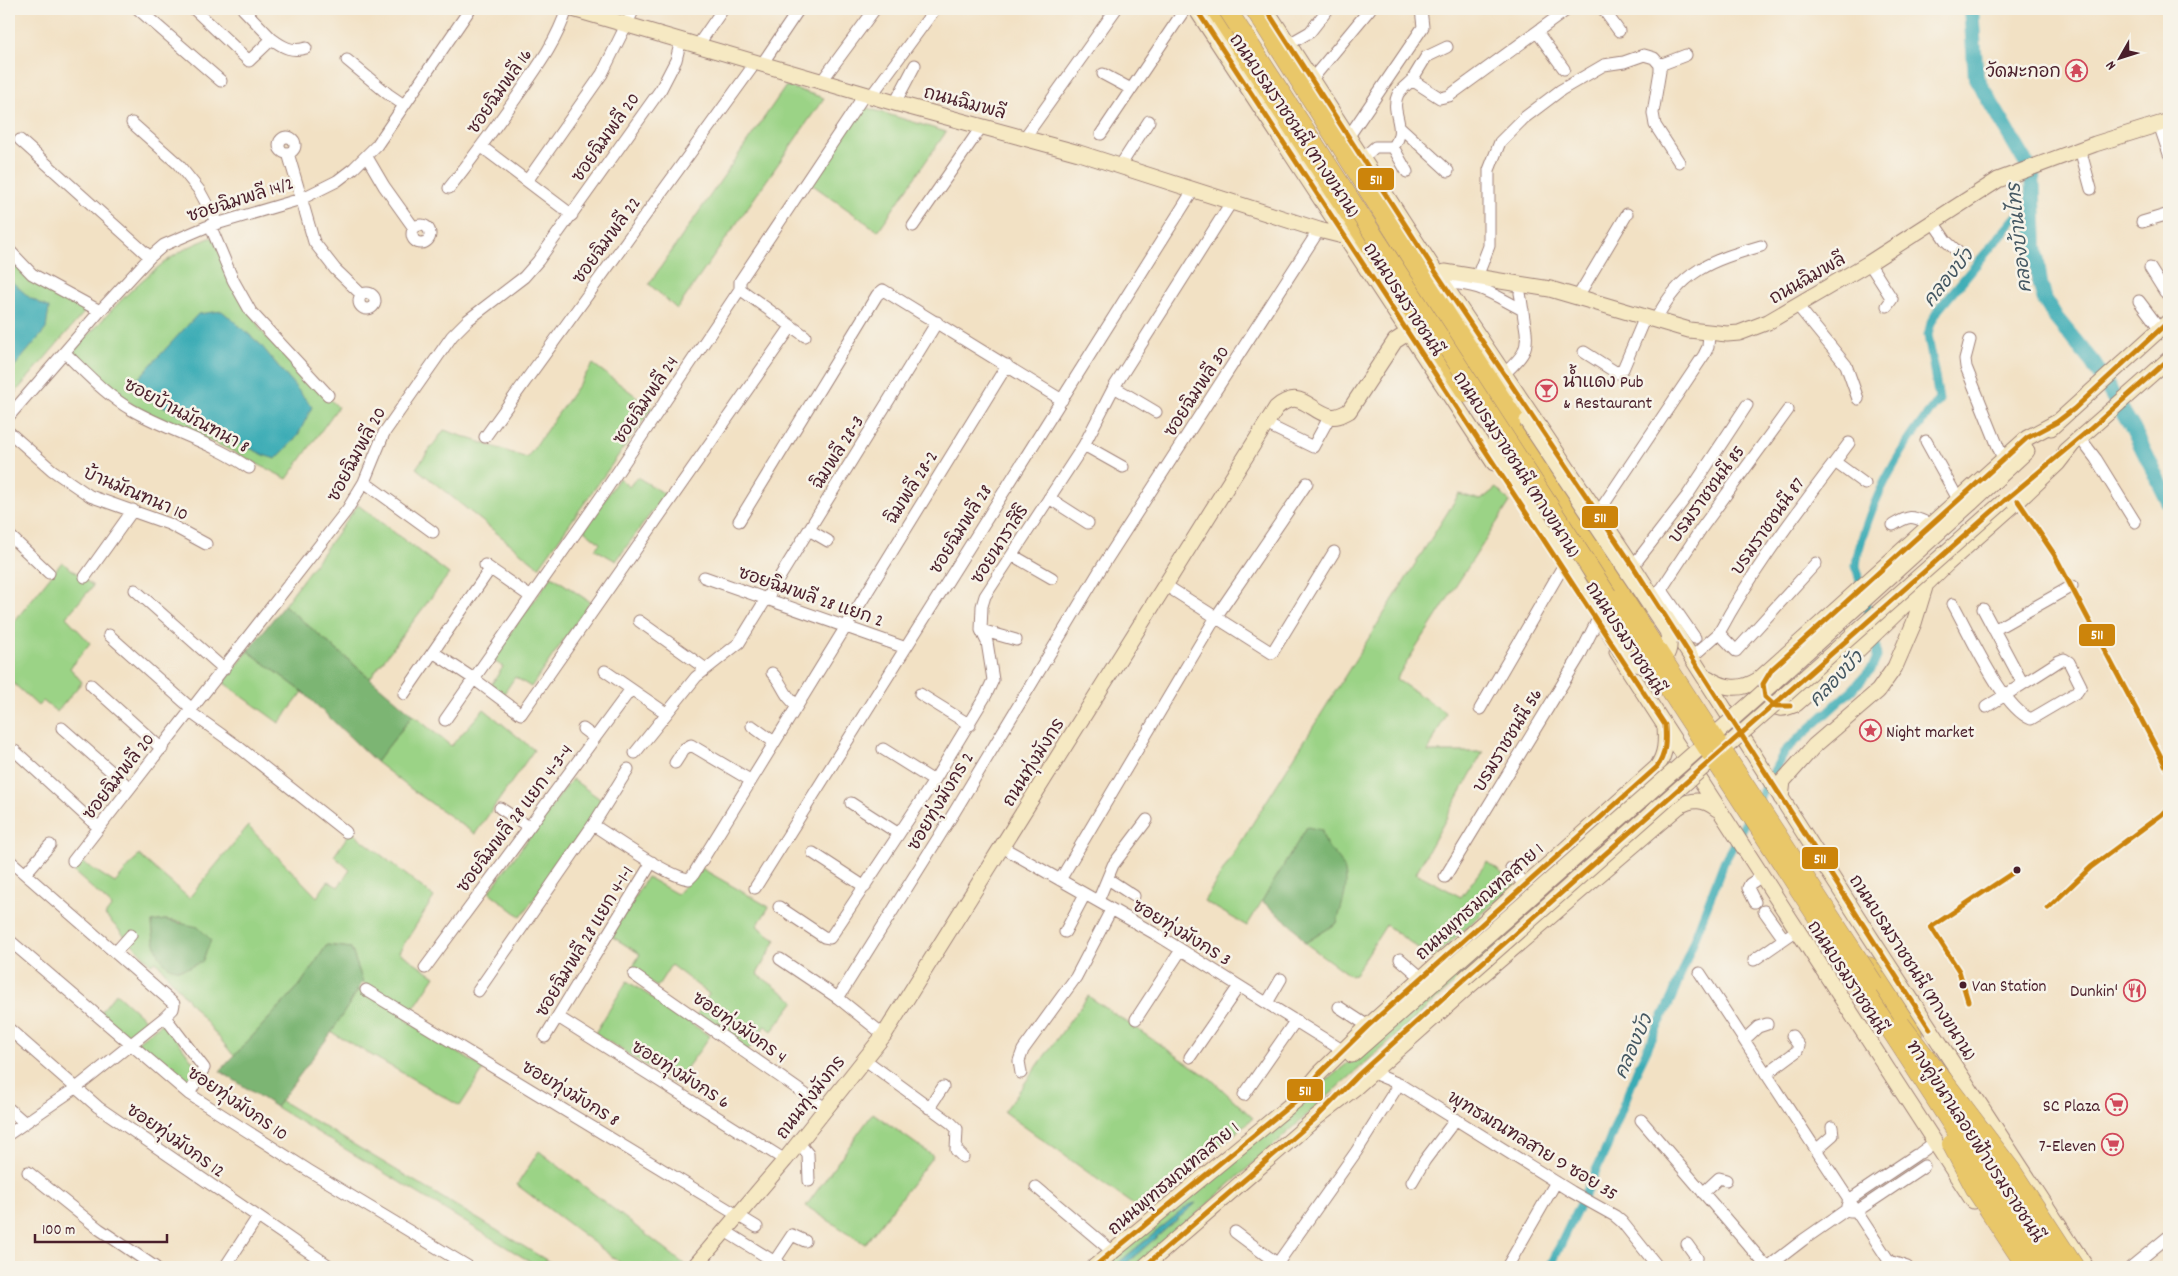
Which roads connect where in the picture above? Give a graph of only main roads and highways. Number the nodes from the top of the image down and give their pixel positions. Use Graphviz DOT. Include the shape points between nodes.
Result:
graph roads {
  1 [pos="573,9"];
  2 [pos="1196,9"];
  3 [pos="1215,9"];
  4 [pos="1227,9"];
  5 [pos="1241,9"];
  6 [pos="1254,9"];
  7 [pos="1266,9"];
  8 [pos="2164,123"];
  9 [pos="1328,208"];
  10 [pos="1303,225"];
  11 [pos="1347,237"];
  12 [pos="1443,283"];
  13 [pos="2165,325"];
  14 [pos="1409,332"];
  15 [pos="2169,359"];
  16 [pos="2057,422"];
  17 [pos="2080,438"];
  18 [pos="1965,501"];
  19 [pos="1926,586"];
  20 [pos="1772,669"];
  21 [pos="1704,676"];
  22 [pos="1665,725"];
  23 [pos="1639,783"];
  24 [pos="1781,798"];
  25 [pos="1719,810"];
  26 [pos="1666,816"];
  27 [pos="1740,823"];
  28 [pos="1896,1028"];
  29 [pos="1299,1098"];
  30 [pos="1316,1118"];
  31 [pos="694,1267"];
  32 [pos="1094,1267"];
  33 [pos="1144,1267"];
  34 [pos="2017,1267"];
  35 [pos="2026,1267"];
  36 [pos="2037,1267"];
  37 [pos="2044,1267"];
  38 [pos="2058,1267"];
  39 [pos="2065,1267"];
  40 [pos="2075,1267"];
  41 [pos="2086,1267"];
  1 -- 10 [label="main road, ถนนฉิมพลี" via="895,103 1025,137"];
  2 -- 9 [label="main road, ถนนบรมราชชนนี (ทางขนาน)"];
  3 -- 27 [label="main road, ถนนบรมราชชนนี"];
  4 -- 28 [label="main road, ทางคู่ขนานลอยฟ้าบรมราชชนนี, bridge" via="1778,859"];
  5 -- 28 [label="main road, ทางคู่ขนานลอยฟ้าบรมราชชนนี, bridge"];
  6 -- 39 [label="main road, ถนนบรมราชชนนี" via="1425,281"];
  7 -- 12 [label="main road, ถนนบรมราชชนนี (ทางขนาน)"];
  8 -- 12 [label="main road, ถนนฉิมพลี" via="2080,149 1968,192 1933,222 1869,263 1768,322 1739,332 1689,330 1550,289 1445,272"];
  9 -- 10 [label="main road" via="1321,218"];
  9 -- 11 [label="main road, ถนนบรมราชชนนี (ทางขนาน)"];
  10 -- 11 [label="main road, ถนนฉิมพลี"];
  11 -- 14 [label="main road, ถนนบรมราชชนนี (ทางขนาน)"];
  12 -- 14 [label="main road, bridge" via="1474,339 1667,631 1669,650 1662,661 1648,667 1639,666 1623,656 1490,446"];
  12 -- 21 [label="main road, ถนนบรมราชชนนี (ทางขนาน)" via="1634,566 1658,594"];
  13 -- 16 [label="main road, ถนนพุทธมณฑลสาย 1"];
  14 -- 22 [label="main road, ถนนบรมราชชนนี (ทางขนาน)"];
  14 -- 31 [label="main road, ถนนทุ่งมังกร" via="1396,341 1349,411 1330,416 1300,400 1291,399 1276,408 884,1035 785,1160"];
  15 -- 17 [label="main road"];
  16 -- 18 [label="main road, ถนนพุทธมณฑลสาย 1"];
  16 -- 18 [label="main road" via="2027,438"];
  17 -- 19 [label="main road" via="2058,463"];
  17 -- 30 [label="main road, bridge" via="2004,501 1464,979 1358,1075"];
  18 -- 20 [label="main road" via="1930,524"];
  18 -- 29 [label="main road, ถนนพุทธมณฑลสาย 1, bridge" via="1753,701 1351,1056"];
  19 -- 20 [label="main road" via="1796,704 1787,708 1774,706 1766,699 1762,685"];
  19 -- 24 [label="main road" via="1895,666 1878,691 1814,746 1783,781"];
  20 -- 21 [label="main road" via="1751,685 1735,688 1720,686"];
  21 -- 24 [label="main road, ถนนบรมราชชนนี (ทางขนาน)"];
  22 -- 23 [label="main road, ถนนพุทธมณฑลสาย 1" via="1663,759"];
  22 -- 25 [label="main road, ถนนบรมราชชนนี (ทางขนาน)"];
  23 -- 26 [label="main road" via="1659,772 1670,777 1678,792"];
  23 -- 29 [label="main road, ถนนพุทธมณฑลสาย 1" via="1342,1050"];
  24 -- 41 [label="main road, ถนนบรมราชชนนี (ทางขนาน)"];
  25 -- 26 [label="main road" via="1704,801 1691,801"];
  25 -- 27 [label="main road, ถนนบรมราชชนนี (ทางขนาน)"];
  26 -- 30 [label="main road" via="1373,1073"];
  27 -- 34 [label="main road, ถนนบรมราชชนนี (ทางขนาน)" via="1742,846"];
  27 -- 36 [label="main road, ถนนบรมราชชนนี"];
  28 -- 35 [label="main road, bridge" via="1976,1191"];
  28 -- 37 [label="main road, ทางคู่ขนานลอยฟ้าบรมราชชนนี, bridge"];
  28 -- 38 [label="main road, ทางคู่ขนานลอยฟ้าบรมราชชนนี, bridge"];
  28 -- 40 [label="main road, bridge" via="2011,1169"];
  29 -- 32 [label="main road, ถนนพุทธมณฑลสาย 1"];
  30 -- 33 [label="main road"];
}
